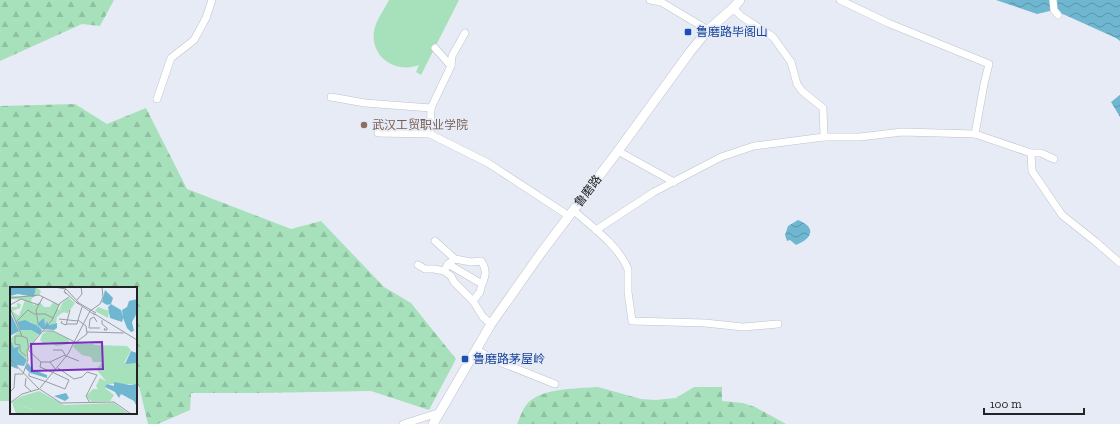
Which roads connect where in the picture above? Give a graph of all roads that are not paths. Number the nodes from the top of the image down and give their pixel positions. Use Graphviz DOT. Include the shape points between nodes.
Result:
graph roads {
  1 [pos="212,0"];
  2 [pos="650,0"];
  3 [pos="740,0"];
  4 [pos="840,0"];
  5 [pos="1053,0"];
  6 [pos="733,8"];
  7 [pos="1058,15"];
  8 [pos="708,30"];
  9 [pos="465,33"];
  10 [pos="435,48"];
  11 [pos="451,66"];
  12 [pos="331,97"];
  13 [pos="157,99"];
  14 [pos="431,108"];
  15 [pos="378,133"];
  16 [pos="430,134"];
  17 [pos="975,134"];
  18 [pos="824,137"];
  19 [pos="618,151"];
  20 [pos="1031,153"];
  21 [pos="1054,159"];
  22 [pos="674,182"];
  23 [pos="571,213"];
  24 [pos="596,230"];
  25 [pos="435,241"];
  26 [pos="455,259"];
  27 [pos="1120,263"];
  28 [pos="448,264"];
  29 [pos="418,265"];
  30 [pos="444,271"];
  31 [pos="482,284"];
  32 [pos="473,300"];
  33 [pos="492,324"];
  34 [pos="778,324"];
  35 [pos="476,350"];
  36 [pos="555,384"];
  37 [pos="451,392"];
  38 [pos="438,413"];
  39 [pos="403,424"];
  40 [pos="433,424"];
  41 [pos="438,424"];
  1 -- 13 [label="street" via="194,40 171,58"];
  2 -- 8 [label="street" via="661,2"];
  3 -- 6 [label="street, 鲁磨路"];
  4 -- 17 [label="street" via="888,23 989,64"];
  5 -- 7 [label="street" via="1054,10"];
  6 -- 8 [label="street, 鲁磨路"];
  6 -- 18 [label="street" via="773,37 791,62 802,91 823,108"];
  8 -- 19 [label="street, 鲁磨路"];
  9 -- 11 [label="street" via="452,56"];
  10 -- 11 [label="street"];
  11 -- 14 [label="street"];
  12 -- 14 [label="street" via="365,103"];
  14 -- 16 [label="street"];
  15 -- 16 [label="street"];
  16 -- 23 [label="street" via="488,163"];
  17 -- 18 [label="street" via="902,132"];
  17 -- 20 [label="street"];
  18 -- 22 [label="street" via="754,146 721,157"];
  19 -- 22 [label="street"];
  19 -- 23 [label="street, 鲁磨路"];
  20 -- 21 [label="street" via="1040,153"];
  20 -- 27 [label="street" via="1032,171 1062,215"];
  22 -- 24 [label="street"];
  23 -- 24 [label="street"];
  23 -- 33 [label="street, 鲁磨路"];
  24 -- 34 [label="street" via="620,255 628,269 632,321 743,327"];
  25 -- 26 [label="street"];
  26 -- 28 [label="street"];
  26 -- 31 [label="street" via="481,261 486,273"];
  28 -- 30 [label="street"];
  28 -- 31 [label="street"];
  29 -- 30 [label="street" via="425,269"];
  30 -- 32 [label="street"];
  31 -- 32 [label="street" via="480,292"];
  32 -- 33 [label="street" via="483,317"];
  33 -- 35 [label="street, 鲁磨路"];
  35 -- 36 [label="street"];
  35 -- 37 [label="street, 鲁磨路"];
  37 -- 38 [label="street, 鲁磨路"];
  37 -- 41 [label="street, 鲁磨路"];
  38 -- 39 [label="street"];
  38 -- 40 [label="street, 鲁磨路"];
}
